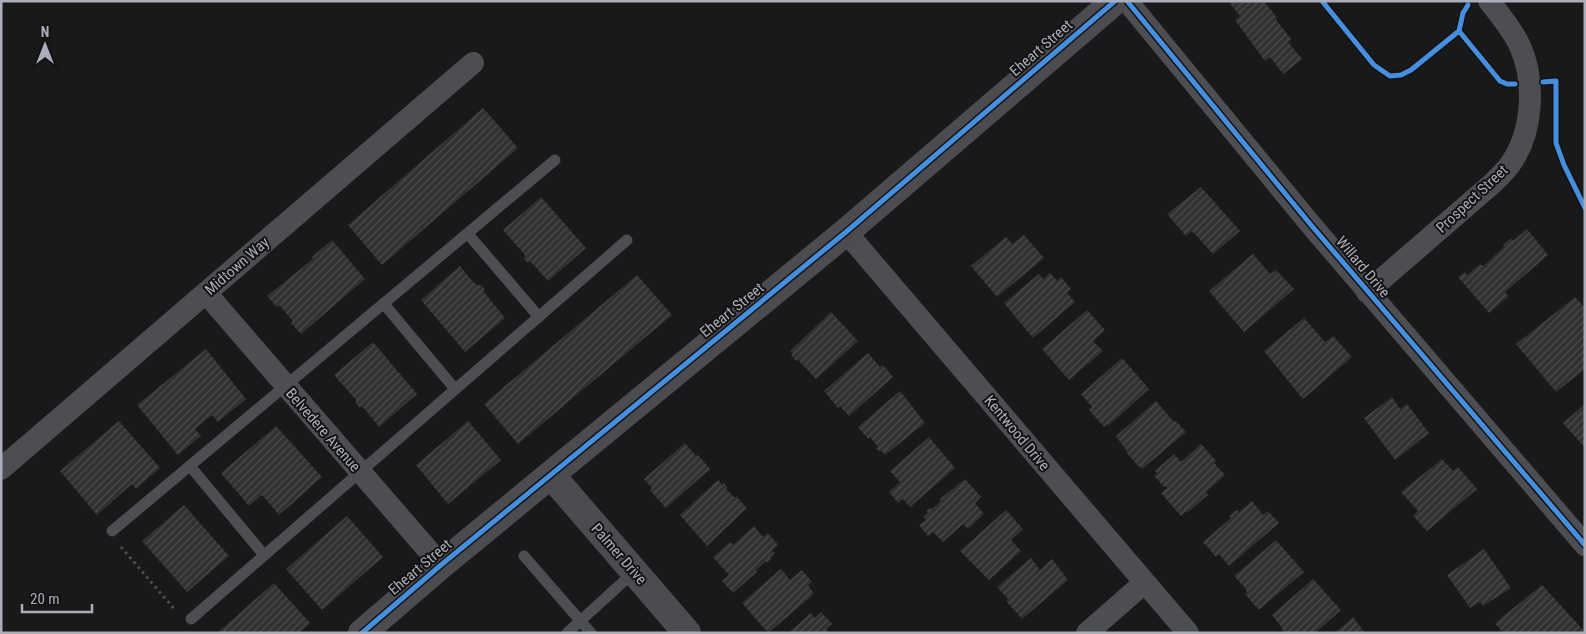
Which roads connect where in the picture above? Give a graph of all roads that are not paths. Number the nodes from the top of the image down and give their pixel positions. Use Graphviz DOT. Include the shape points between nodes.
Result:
graph roads {
  1 [pos="1114,1"];
  2 [pos="1128,1"];
  3 [pos="1489,1"];
  4 [pos="473,63"];
  5 [pos="555,160"];
  6 [pos="846,232"];
  7 [pos="468,234"];
  8 [pos="628,240"];
  9 [pos="1367,292"];
  10 [pos="206,293"];
  11 [pos="384,304"];
  12 [pos="539,317"];
  13 [pos="285,386"];
  14 [pos="455,389"];
  15 [pos="190,466"];
  16 [pos="1,469"];
  17 [pos="360,472"];
  18 [pos="551,475"];
  19 [pos="112,531"];
  20 [pos="1585,545"];
  21 [pos="264,555"];
  22 [pos="524,556"];
  23 [pos="441,565"];
  24 [pos="634,572"];
  25 [pos="1144,583"];
  26 [pos="191,619"];
  27 [pos="580,621"];
  28 [pos="362,633"];
  29 [pos="567,633"];
  30 [pos="591,633"];
  31 [pos="687,633"];
  32 [pos="1087,633"];
  33 [pos="1188,633"];
  1 -- 6 [label="street, Eheart Street"];
  2 -- 9 [label="street, Willard Drive"];
  3 -- 9 [label="street, Prospect Street" via="1519,44 1530,82 1527,124 1520,146 1509,166 1493,184"];
  4 -- 10 [label="street, Midtown Way"];
  5 -- 7 [label="lane"];
  6 -- 18 [label="street, Eheart Street"];
  6 -- 25 [label="street, Kentwood Drive"];
  7 -- 11 [label="lane"];
  7 -- 12 [label="lane"];
  8 -- 12 [label="lane"];
  9 -- 20 [label="street, Willard Drive"];
  10 -- 13 [label="street, Belvedere Avenue"];
  10 -- 16 [label="street, Midtown Way"];
  11 -- 13 [label="lane"];
  11 -- 14 [label="lane"];
  12 -- 14 [label="lane"];
  13 -- 15 [label="lane"];
  13 -- 17 [label="street, Belvedere Avenue"];
  14 -- 17 [label="lane"];
  15 -- 19 [label="lane"];
  15 -- 21 [label="lane"];
  17 -- 21 [label="lane"];
  17 -- 23 [label="street, Belvedere Avenue"];
  18 -- 23 [label="street, Eheart Street"];
  18 -- 24 [label="street, Palmer Drive"];
  21 -- 26 [label="lane"];
  22 -- 27 [label="lane"];
  23 -- 28 [label="street, Eheart Street"];
  24 -- 27 [label="lane"];
  24 -- 31 [label="street, Palmer Drive"];
  25 -- 32 [label="street"];
  25 -- 33 [label="street, Kentwood Drive"];
  27 -- 29 [label="lane"];
  27 -- 30 [label="lane"];
}
